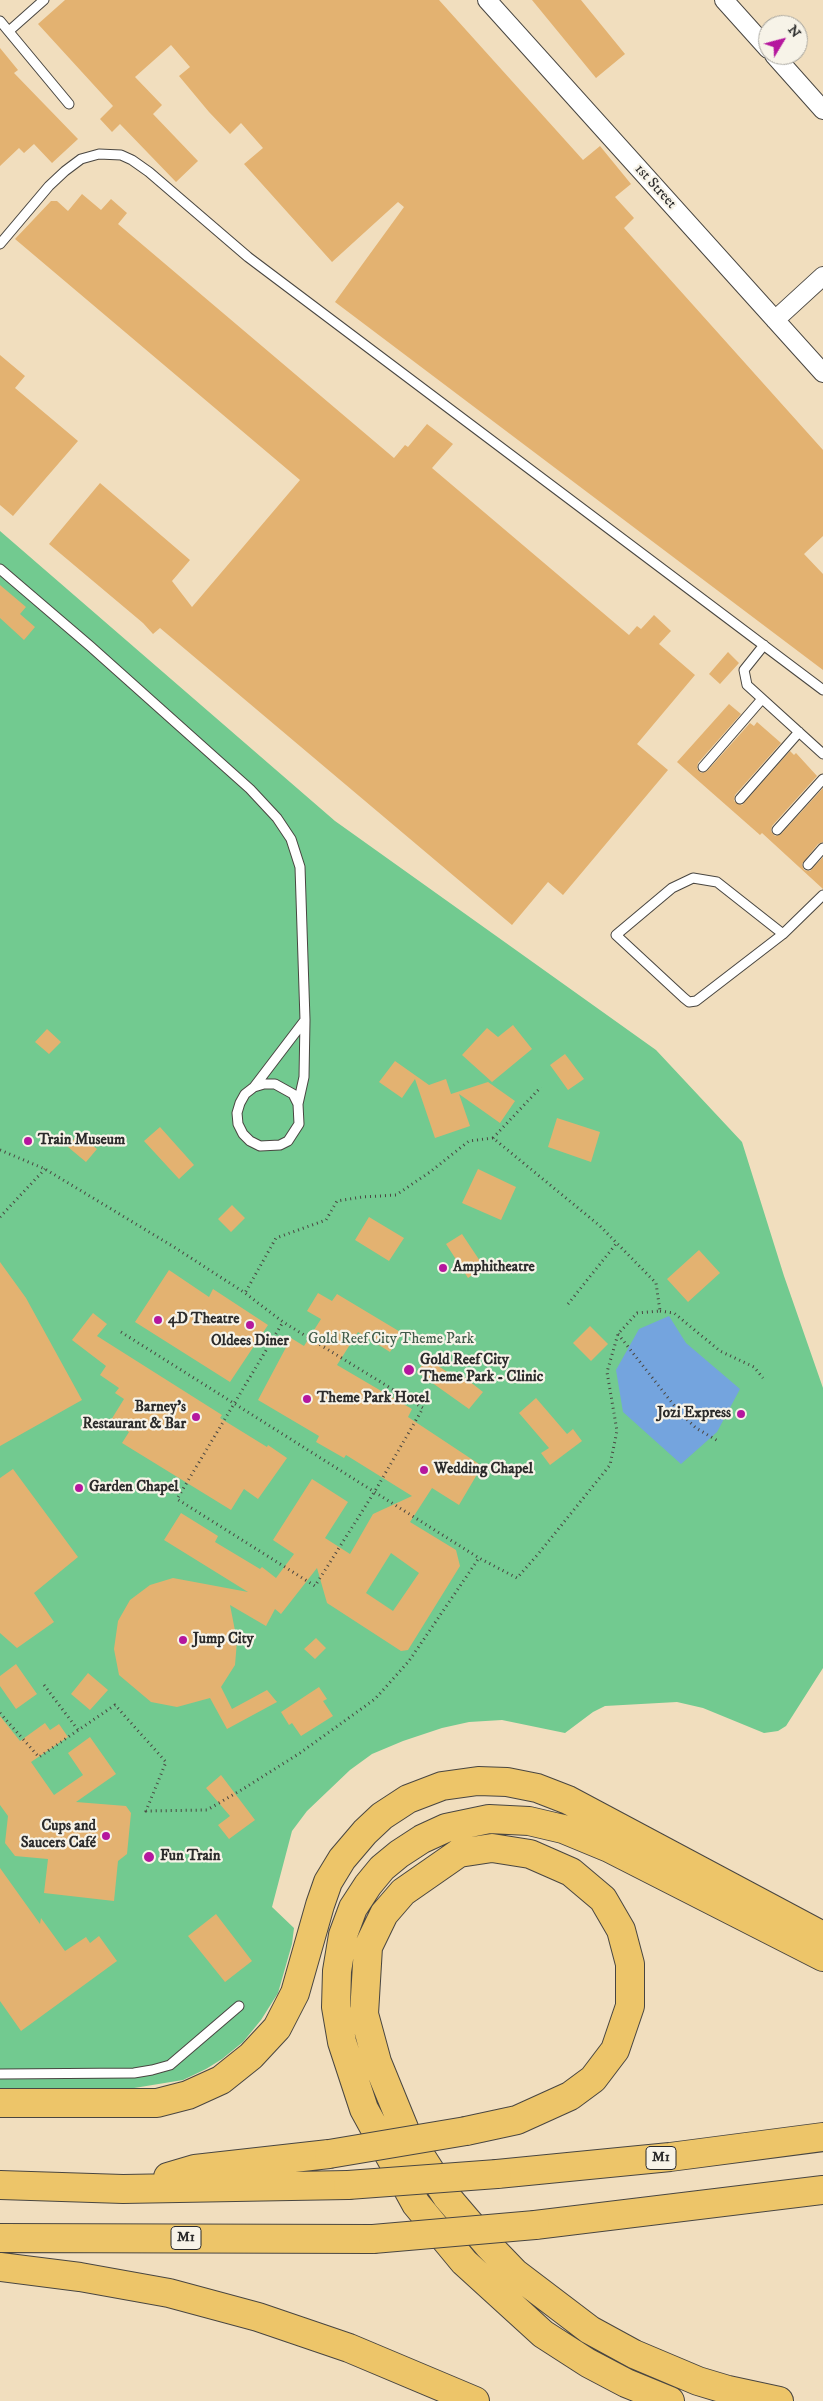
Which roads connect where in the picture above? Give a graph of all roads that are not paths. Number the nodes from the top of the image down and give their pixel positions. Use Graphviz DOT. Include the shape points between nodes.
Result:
graph roads {
  1 [pos="44,0"];
  2 [pos="487,0"];
  3 [pos="724,0"];
  4 [pos="0,21"];
  5 [pos="9,31"];
  6 [pos="758,38"];
  7 [pos="783,65"];
  8 [pos="69,104"];
  9 [pos="823,110"];
  10 [pos="0,244"];
  11 [pos="823,276"];
  12 [pos="775,320"];
  13 [pos="823,373"];
  14 [pos="0,569"];
  15 [pos="764,645"];
  16 [pos="823,690"];
  17 [pos="762,699"];
  18 [pos="799,732"];
  19 [pos="823,754"];
  20 [pos="703,767"];
  21 [pos="823,779"];
  22 [pos="740,800"];
  23 [pos="778,830"];
  24 [pos="823,848"];
  25 [pos="808,865"];
  26 [pos="823,895"];
  27 [pos="782,934"];
  28 [pos="305,1020"];
  29 [pos="254,1087"];
  30 [pos="298,1104"];
  31 [pos="823,1936"];
  32 [pos="823,1957"];
  33 [pos="239,2006"];
  34 [pos="0,2074"];
  35 [pos="0,2103"];
  36 [pos="823,2137"];
  37 [pos="0,2185"];
  38 [pos="123,2189"];
  39 [pos="823,2190"];
  40 [pos="0,2238"];
  41 [pos="0,2267"];
  42 [pos="475,2401"];
  43 [pos="670,2401"];
  44 [pos="779,2401"];
  1 -- 5 [label="lane"];
  2 -- 12 [label="street, 1st Street"];
  3 -- 6 [label="street"];
  4 -- 5 [label="lane"];
  5 -- 8 [label="lane"];
  7 -- 9 [label="street"];
  10 -- 15 [label="lane" via="49,186 81,159 107,154 122,155 132,160 248,257"];
  11 -- 12 [label="street"];
  12 -- 13 [label="street, 1st Street"];
  14 -- 28 [label="lane" via="250,789 277,818 291,839 300,868"];
  15 -- 16 [label="lane"];
  15 -- 17 [label="lane" via="744,670 747,685"];
  17 -- 18 [label="lane"];
  17 -- 20 [label="lane"];
  18 -- 19 [label="lane"];
  18 -- 22 [label="lane"];
  21 -- 23 [label="lane"];
  24 -- 25 [label="lane"];
  26 -- 27 [label="lane"];
  27 -- 27 [label="lane" via="718,882 693,878 672,888 616,935 690,1002 696,1001"];
  28 -- 29 [label="lane"];
  28 -- 30 [label="lane" via="304,1077"];
  29 -- 30 [label="lane" via="275,1084 293,1094"];
  29 -- 30 [label="lane" via="240,1103 237,1118 243,1134 260,1146 280,1145 288,1140 299,1124"];
  31 -- 35 [label="highway" via="568,1800 537,1788 507,1782 478,1781 442,1786 408,1799 382,1816 342,1859 328,1882 295,1993 277,2028 251,2056 221,2080 188,2095 157,2103"];
  32 -- 43 [label="highway" via="609,1848 563,1829 529,1821 489,1819 446,1828 422,1839 382,1868 353,1908 337,1971 336,2007 342,2042 364,2109 416,2204 464,2262 543,2334 588,2363"];
  33 -- 34 [label="lane" via="170,2064 152,2070"];
  36 -- 38 [label="highway, M1, bridge" via="670,2157 497,2174 348,2185"];
  37 -- 38 [label="highway, M1"];
  38 -- 44 [label="highway, bridge" via="195,2170 329,2154 466,2131 518,2120 570,2096 592,2079 615,2050 630,2006 630,1964 621,1930 603,1899 571,1872 530,1854 492,1848 459,1853 403,1892 384,1914 368,1947 364,2014 376,2062 406,2133 447,2197 488,2245 515,2273 574,2319 634,2354 698,2381"];
  39 -- 40 [label="highway, M1, bridge" via="535,2225 373,2239"];
  41 -- 42 [label="highway" via="169,2293 258,2317 348,2348"];
}
